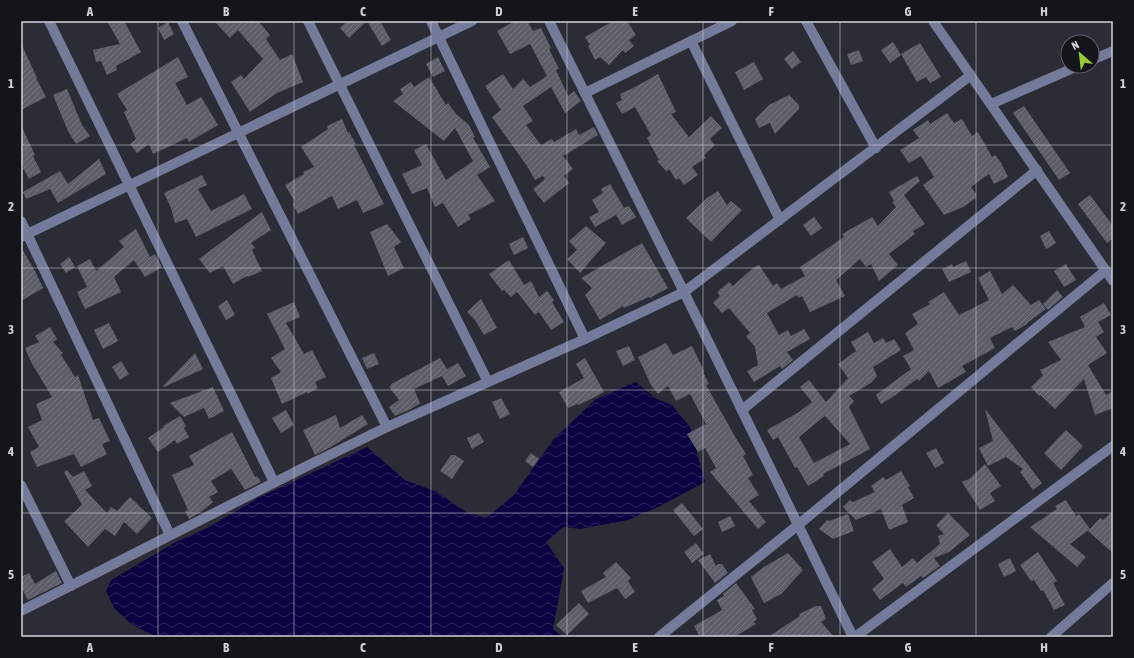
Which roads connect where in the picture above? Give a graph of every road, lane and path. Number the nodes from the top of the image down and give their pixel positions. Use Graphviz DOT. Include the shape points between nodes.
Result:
graph roads {
  1 [pos="49,21"];
  2 [pos="182,21"];
  3 [pos="308,21"];
  4 [pos="431,21"];
  5 [pos="472,21"];
  6 [pos="549,21"];
  7 [pos="732,21"];
  8 [pos="806,21"];
  9 [pos="933,21"];
  10 [pos="439,37"];
  11 [pos="691,41"];
  12 [pos="1113,51"];
  13 [pos="1100,57"];
  14 [pos="1060,74"];
  15 [pos="970,75"];
  16 [pos="340,84"];
  17 [pos="585,93"];
  18 [pos="991,104"];
  19 [pos="239,133"];
  20 [pos="876,148"];
  21 [pos="1036,170"];
  22 [pos="129,185"];
  23 [pos="780,220"];
  24 [pos="21,221"];
  25 [pos="24,236"];
  26 [pos="1106,270"];
  27 [pos="1113,281"];
  28 [pos="684,292"];
  29 [pos="585,339"];
  30 [pos="488,382"];
  31 [pos="742,410"];
  32 [pos="387,426"];
  33 [pos="1113,446"];
  34 [pos="274,482"];
  35 [pos="21,485"];
  36 [pos="798,525"];
  37 [pos="170,535"];
  38 [pos="1113,583"];
  39 [pos="70,586"];
  40 [pos="21,611"];
  41 [pos="659,637"];
  42 [pos="854,637"];
  43 [pos="1051,637"];
  1 -- 22 [label="street"];
  2 -- 19 [label="street"];
  3 -- 16 [label="street"];
  4 -- 10 [label="street"];
  5 -- 10 [label="street"];
  6 -- 17 [label="street"];
  7 -- 11 [label="street"];
  8 -- 20 [label="street"];
  9 -- 15 [label="street"];
  10 -- 16 [label="street"];
  10 -- 29 [label="street"];
  11 -- 17 [label="street"];
  11 -- 23 [label="street"];
  12 -- 13 [label="street"];
  14 -- 18 [label="street"];
  15 -- 18 [label="street"];
  15 -- 20 [label="street"];
  16 -- 19 [label="street"];
  16 -- 30 [label="street"];
  17 -- 28 [label="street"];
  18 -- 21 [label="street"];
  19 -- 22 [label="street"];
  19 -- 32 [label="street"];
  20 -- 23 [label="street"];
  21 -- 26 [label="street"];
  21 -- 31 [label="street"];
  22 -- 25 [label="street"];
  22 -- 34 [label="street"];
  23 -- 28 [label="street"];
  24 -- 25 [label="street"];
  25 -- 37 [label="street"];
  26 -- 27 [label="street"];
  26 -- 36 [label="street"];
  28 -- 29 [label="street"];
  28 -- 31 [label="street"];
  29 -- 30 [label="street"];
  30 -- 32 [label="street"];
  31 -- 36 [label="street"];
  32 -- 34 [label="street"];
  33 -- 42 [label="street"];
  34 -- 37 [label="street"];
  35 -- 39 [label="street"];
  36 -- 41 [label="street"];
  36 -- 42 [label="street"];
  37 -- 39 [label="street"];
  38 -- 43 [label="street"];
  39 -- 40 [label="street"];
}
